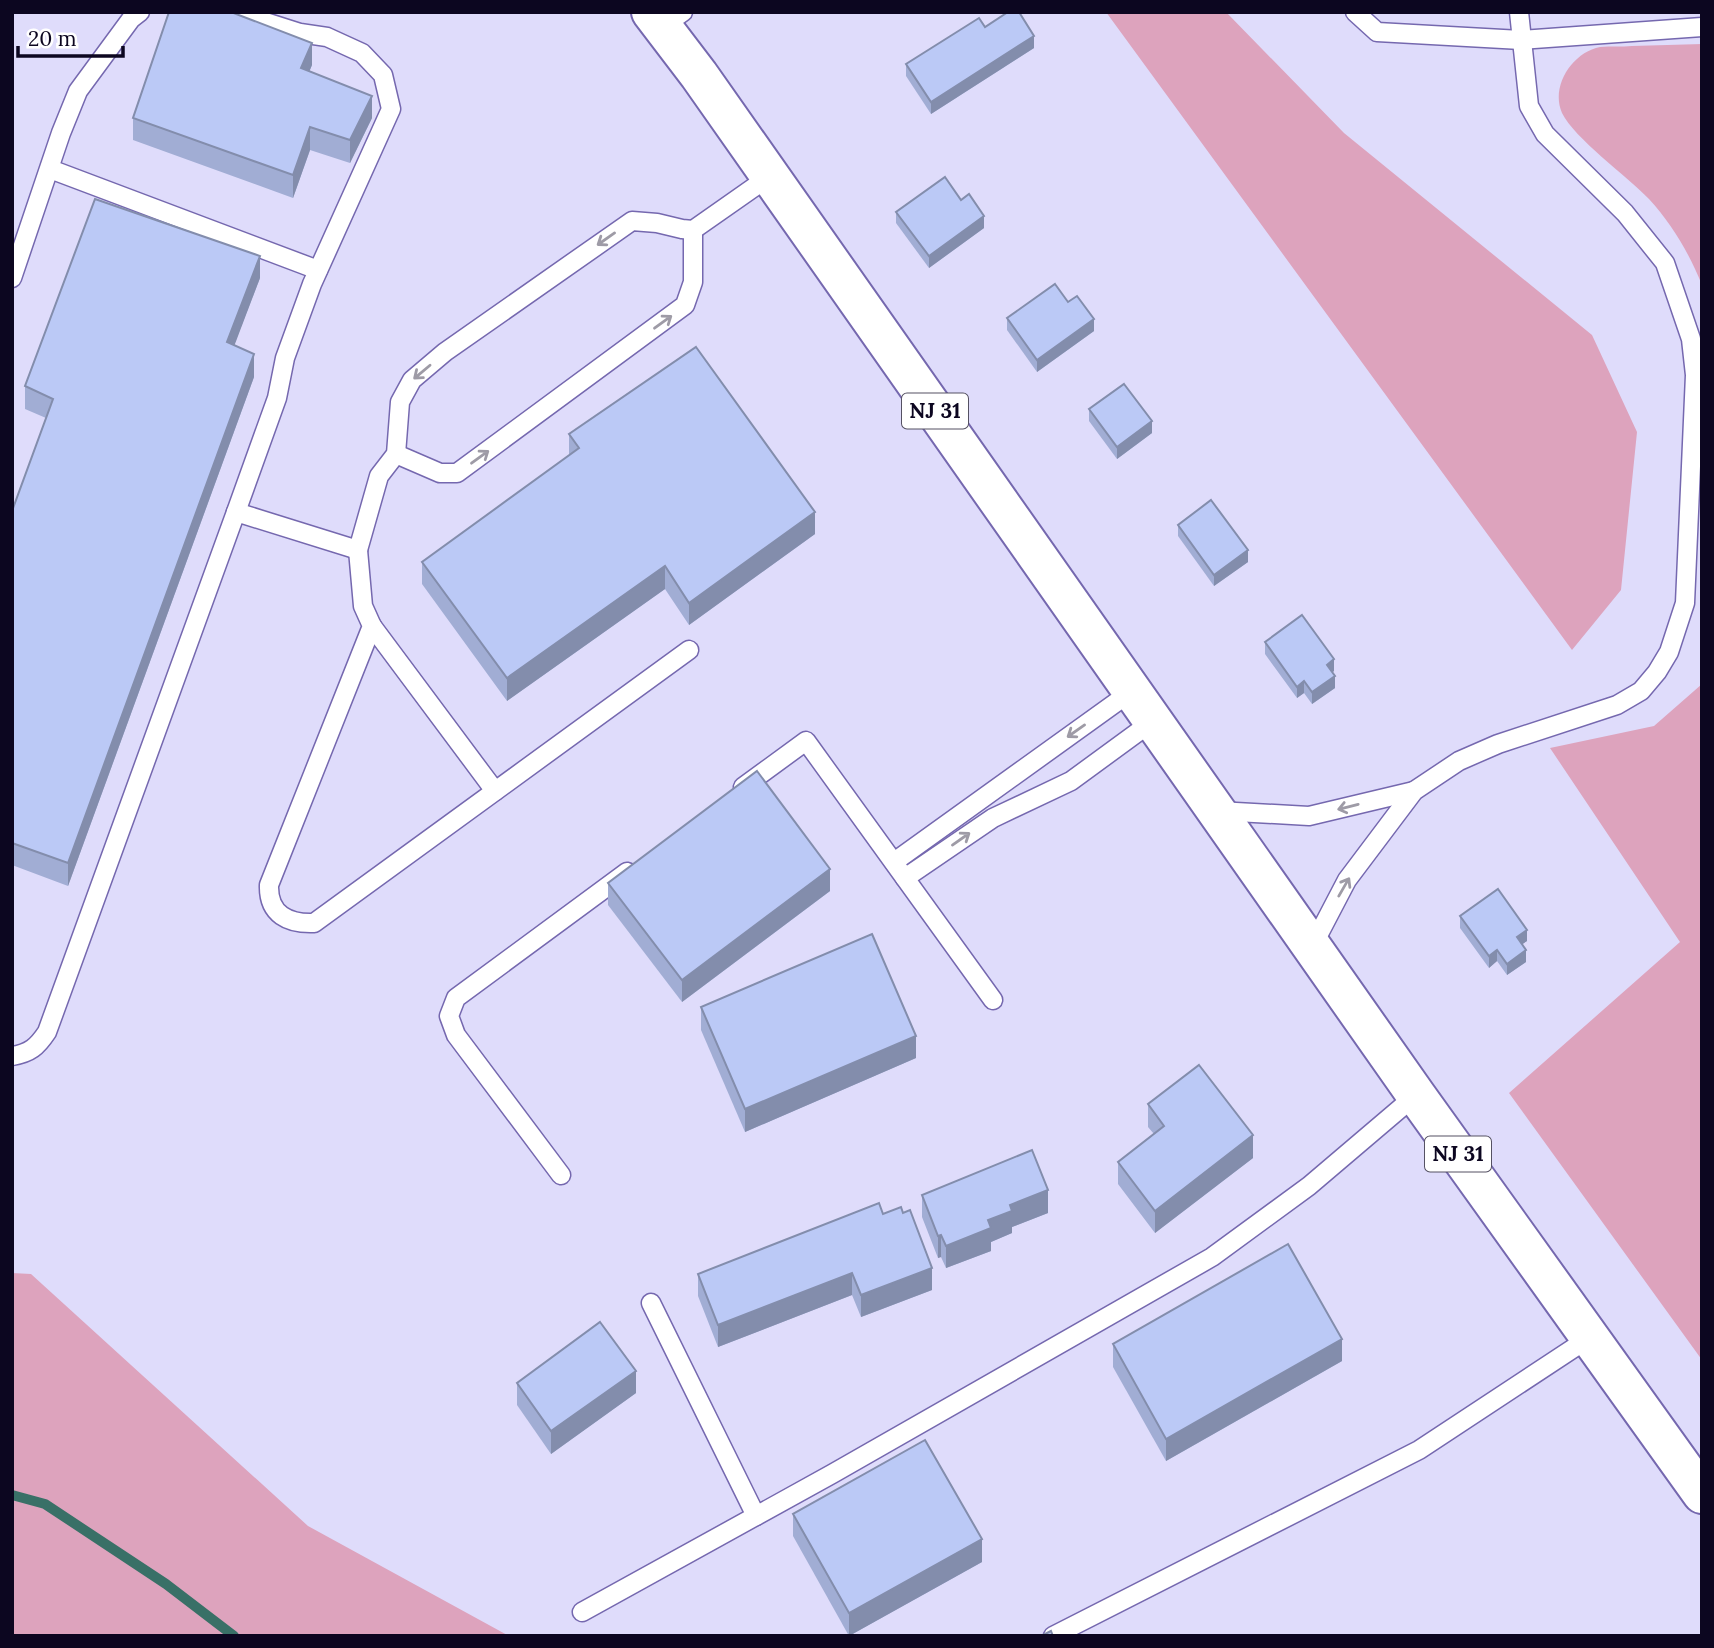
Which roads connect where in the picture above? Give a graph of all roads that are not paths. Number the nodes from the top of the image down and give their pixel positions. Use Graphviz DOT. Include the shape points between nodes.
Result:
graph roads {
  1 [pos="140,12"];
  2 [pos="234,12"];
  3 [pos="1355,12"];
  4 [pos="1519,12"];
  5 [pos="665,17"];
  6 [pos="1702,26"];
  7 [pos="1521,40"];
  8 [pos="50,169"];
  9 [pos="770,176"];
  10 [pos="692,230"];
  11 [pos="318,270"];
  12 [pos="12,278"];
  13 [pos="396,454"];
  14 [pos="236,512"];
  15 [pos="358,551"];
  16 [pos="372,626"];
  17 [pos="690,650"];
  18 [pos="1143,706"];
  19 [pos="495,791"];
  20 [pos="1414,791"];
  21 [pos="729,797"];
  22 [pos="1218,811"];
  23 [pos="642,861"];
  24 [pos="894,862"];
  25 [pos="905,878"];
  26 [pos="1312,947"];
  27 [pos="993,1000"];
  28 [pos="12,1056"];
  29 [pos="1416,1095"];
  30 [pos="561,1175"];
  31 [pos="651,1303"];
  32 [pos="1589,1338"];
  33 [pos="1702,1494"];
  34 [pos="756,1516"];
  35 [pos="582,1612"];
  36 [pos="1053,1636"];
  1 -- 8 [label="lane" via="78,91"];
  2 -- 11 [label="lane" via="327,37 362,53 383,75 391,110"];
  3 -- 7 [label="lane" via="1377,32"];
  4 -- 7 [label="lane"];
  5 -- 9 [label="highway, NJ 31"];
  6 -- 7 [label="lane"];
  7 -- 20 [label="lane" via="1529,106 1545,134 1625,213 1665,262 1691,339 1695,374 1685,603 1669,652 1641,691 1606,709 1498,744 1460,761"];
  8 -- 11 [label="lane"];
  8 -- 12 [label="lane"];
  9 -- 10 [label="lane"];
  9 -- 18 [label="highway, NJ 31"];
  10 -- 13 [label="lane, one-way" via="632,221 445,352 412,380 400,402"];
  13 -- 10 [label="lane, one-way" via="440,473 457,473 685,305 692,282"];
  11 -- 14 [label="lane"];
  13 -- 15 [label="lane" via="379,476"];
  14 -- 15 [label="lane"];
  14 -- 28 [label="lane" via="47,1032 27,1054"];
  15 -- 16 [label="lane" via="363,606"];
  16 -- 19 [label="lane"];
  16 -- 19 [label="lane" via="270,885 269,898 279,915 296,923 314,923"];
  17 -- 19 [label="lane"];
  18 -- 22 [label="highway, NJ 31"];
  18 -- 24 [label="lane, one-way"];
  25 -- 18 [label="lane, one-way" via="992,818 1070,781"];
  20 -- 22 [label="lane, one-way" via="1309,816"];
  26 -- 20 [label="lane, one-way" via="1347,880"];
  21 -- 24 [label="lane" via="806,741"];
  22 -- 26 [label="highway, NJ 31"];
  23 -- 30 [label="lane" via="456,998 449,1016 456,1035"];
  24 -- 25 [label="lane"];
  25 -- 27 [label="lane"];
  26 -- 29 [label="highway, NJ 31"];
  29 -- 32 [label="highway, NJ 31"];
  29 -- 34 [label="lane" via="1309,1185 1212,1257"];
  31 -- 34 [label="lane"];
  32 -- 33 [label="highway, NJ 31"];
  32 -- 36 [label="lane" via="1419,1450"];
  34 -- 35 [label="lane"];
}
